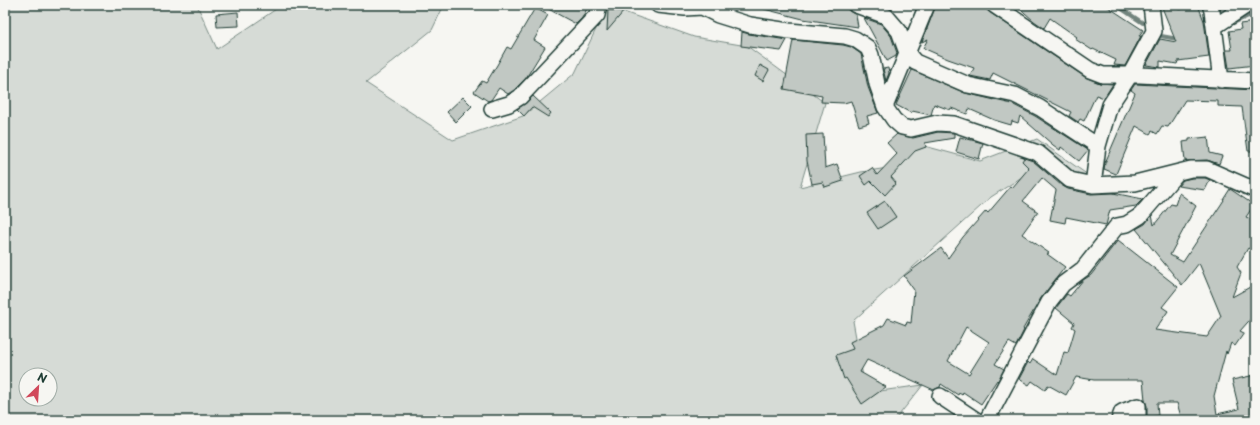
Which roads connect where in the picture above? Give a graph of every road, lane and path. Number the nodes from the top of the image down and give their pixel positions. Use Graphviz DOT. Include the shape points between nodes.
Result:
graph roads {
  1 [pos="599,5"];
  2 [pos="658,5"];
  3 [pos="856,5"];
  4 [pos="927,5"];
  5 [pos="994,5"];
  6 [pos="1151,5"];
  7 [pos="1210,5"];
  8 [pos="1247,5"];
  9 [pos="703,6"];
  10 [pos="1214,27"];
  11 [pos="907,53"];
  12 [pos="1130,75"];
  13 [pos="1221,80"];
  14 [pos="1255,81"];
  15 [pos="885,107"];
  16 [pos="492,109"];
  17 [pos="1098,146"];
  18 [pos="1177,173"];
  19 [pos="1093,185"];
  20 [pos="1255,190"];
  21 [pos="940,396"];
  22 [pos="976,420"];
  23 [pos="987,420"];
  24 [pos="1119,420"];
  25 [pos="1138,420"];
  1 -- 16 [label="street" via="597,15 520,97 509,104"];
  2 -- 9 [label="street" via="685,8"];
  3 -- 11 [label="street" via="886,16 899,31"];
  4 -- 11 [label="street"];
  5 -- 12 [label="street" via="1090,70 1104,75"];
  6 -- 12 [label="street" via="1154,31"];
  7 -- 10 [label="street"];
  8 -- 10 [label="street"];
  9 -- 15 [label="street" via="750,25 855,39 868,48"];
  10 -- 13 [label="street"];
  11 -- 15 [label="street"];
  11 -- 17 [label="street" via="915,62 968,85 1015,95 1040,108"];
  12 -- 13 [label="street"];
  12 -- 17 [label="street" via="1110,105"];
  13 -- 14 [label="street"];
  15 -- 19 [label="street" via="902,127 912,129 937,123 954,124 1038,153 1070,180"];
  17 -- 19 [label="street"];
  18 -- 19 [label="street" via="1134,183"];
  18 -- 20 [label="street" via="1191,169 1208,169"];
  18 -- 23 [label="street" via="1140,216 1127,224 1117,226 1082,269 1063,284 1049,302"];
  21 -- 22 [label="street"];
  24 -- 25 [label="street" via="1122,412 1138,406"];
}
